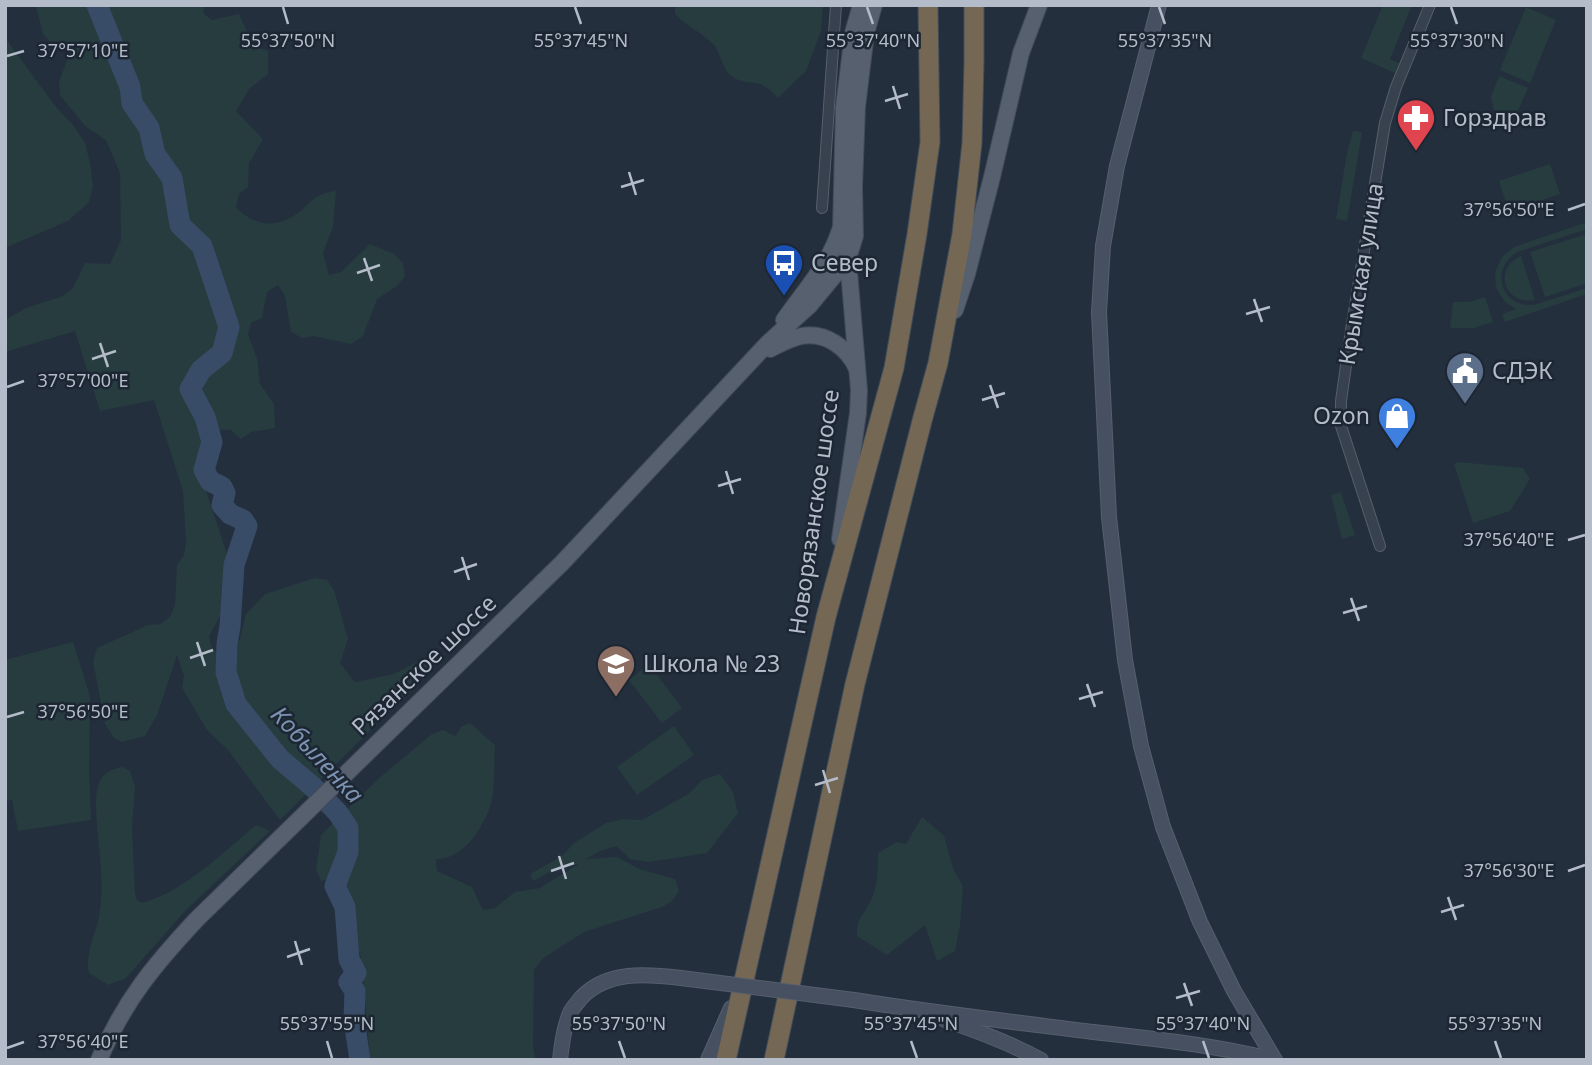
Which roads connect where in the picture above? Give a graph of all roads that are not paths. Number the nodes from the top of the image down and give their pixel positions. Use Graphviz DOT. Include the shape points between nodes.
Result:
graph roads {
  1 [pos="836,5"];
  2 [pos="861,5"];
  3 [pos="874,5"];
  4 [pos="928,5"];
  5 [pos="974,5"];
  6 [pos="1039,5"];
  7 [pos="1159,5"];
  8 [pos="1430,5"];
  9 [pos="822,208"];
  10 [pos="841,228"];
  11 [pos="848,259"];
  12 [pos="768,343"];
  13 [pos="938,363"];
  14 [pos="744,370"];
  15 [pos="858,372"];
  16 [pos="1380,547"];
  17 [pos="826,617"];
  18 [pos="746,971"];
  19 [pos="914,1010"];
  20 [pos="566,1024"];
  21 [pos="99,1060"];
  22 [pos="560,1060"];
  23 [pos="572,1060"];
  24 [pos="708,1060"];
  25 [pos="726,1060"];
  26 [pos="774,1060"];
  27 [pos="1041,1060"];
  28 [pos="1275,1060"];
  1 -- 9 [label="street"];
  2 -- 10 [label="main road, Новорязанское шоссе" via="844,107"];
  3 -- 11 [label="main road" via="857,107 855,236"];
  4 -- 17 [label="highway" via="930,142 917,234 894,368"];
  5 -- 13 [label="highway" via="972,143 962,234"];
  6 -- 13 [label="main road" via="1021,53 967,274"];
  7 -- 28 [label="main road" via="1116,166 1099,312 1110,517 1125,660 1163,827 1200,922"];
  8 -- 16 [label="street, Крымская улица" via="1385,123 1342,401 1341,426"];
  10 -- 11 [label="main road, Новорязанское шоссе"];
  10 -- 12 [label="main road, Рязанское шоссе" via="823,267"];
  11 -- 12 [label="main road, Рязанское шоссе" via="810,305"];
  11 -- 15 [label="main road, Новорязанское шоссе"];
  12 -- 14 [label="main road, Рязанское шоссе"];
  13 -- 26 [label="highway" via="855,684"];
  14 -- 15 [label="main road" via="769,349 803,336 818,336 844,349"];
  14 -- 21 [label="main road, Рязанское шоссе" via="562,563 159,959 114,1025"];
  15 -- 17 [label="main road, Новорязанское шоссе" via="858,413"];
  17 -- 18 [label="highway, Новорязанское шоссе"];
  18 -- 24 [label="main road"];
  18 -- 25 [label="highway, Новорязанское шоссе"];
  19 -- 20 [label="main road, bridge" via="639,974 602,982 572,1008"];
  19 -- 27 [label="main road" via="988,1035"];
  19 -- 28 [label="main road" via="1183,1042"];
  20 -- 22 [label="main road"];
  20 -- 23 [label="main road"];
}
